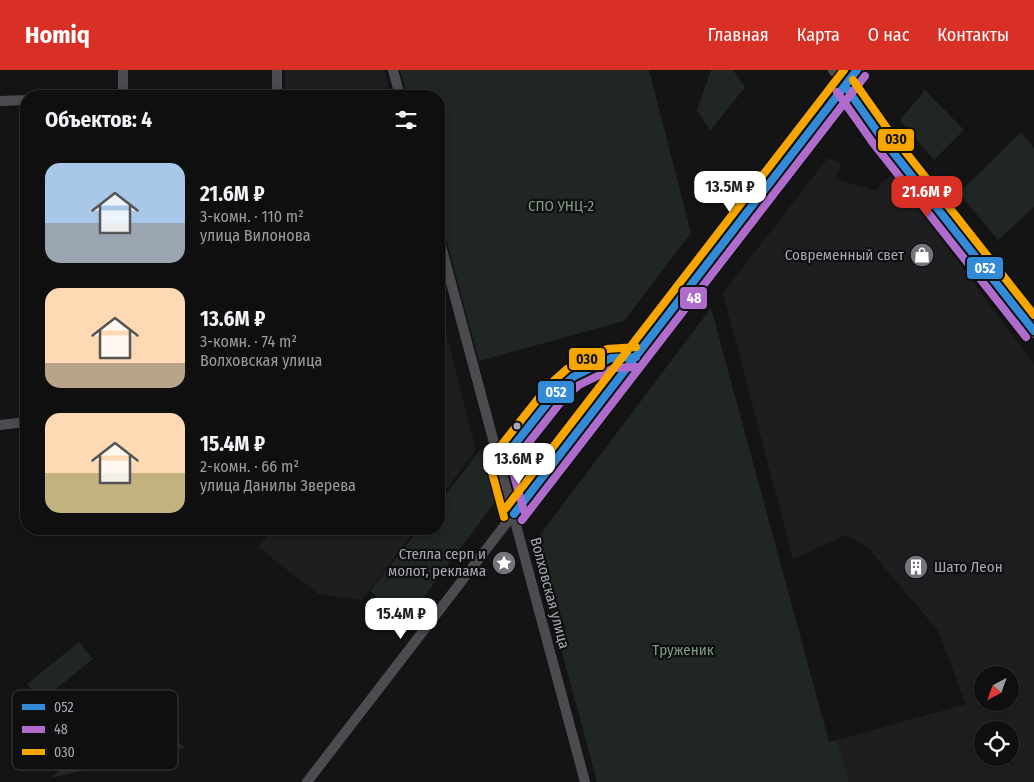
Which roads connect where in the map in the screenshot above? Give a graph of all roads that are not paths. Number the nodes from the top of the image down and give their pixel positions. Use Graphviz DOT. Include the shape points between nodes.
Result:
graph roads {
  1 [pos="123,70"];
  2 [pos="277,70"];
  3 [pos="393,70"];
  4 [pos="833,70"];
  5 [pos="857,70"];
  6 [pos="845,86"];
  7 [pos="123,90"];
  8 [pos="277,90"];
  9 [pos="398,90"];
  10 [pos="20,100"];
  11 [pos="0,101"];
  12 [pos="445,260"];
  13 [pos="1034,331"];
  14 [pos="20,423"];
  15 [pos="0,425"];
  16 [pos="514,514"];
  17 [pos="307,782"];
  18 [pos="585,782"];
  1 -- 7 [label="street"];
  2 -- 8 [label="street"];
  3 -- 9 [label="street"];
  4 -- 6 [label="street"];
  5 -- 6 [label="street"];
  6 -- 13 [label="street" via="886,144"];
  6 -- 16 [label="street"];
  10 -- 11 [label="street"];
  12 -- 16 [label="street, Волховская улица"];
  14 -- 15 [label="street"];
  16 -- 17 [label="street"];
  16 -- 18 [label="street, Волховская улица"];
}
